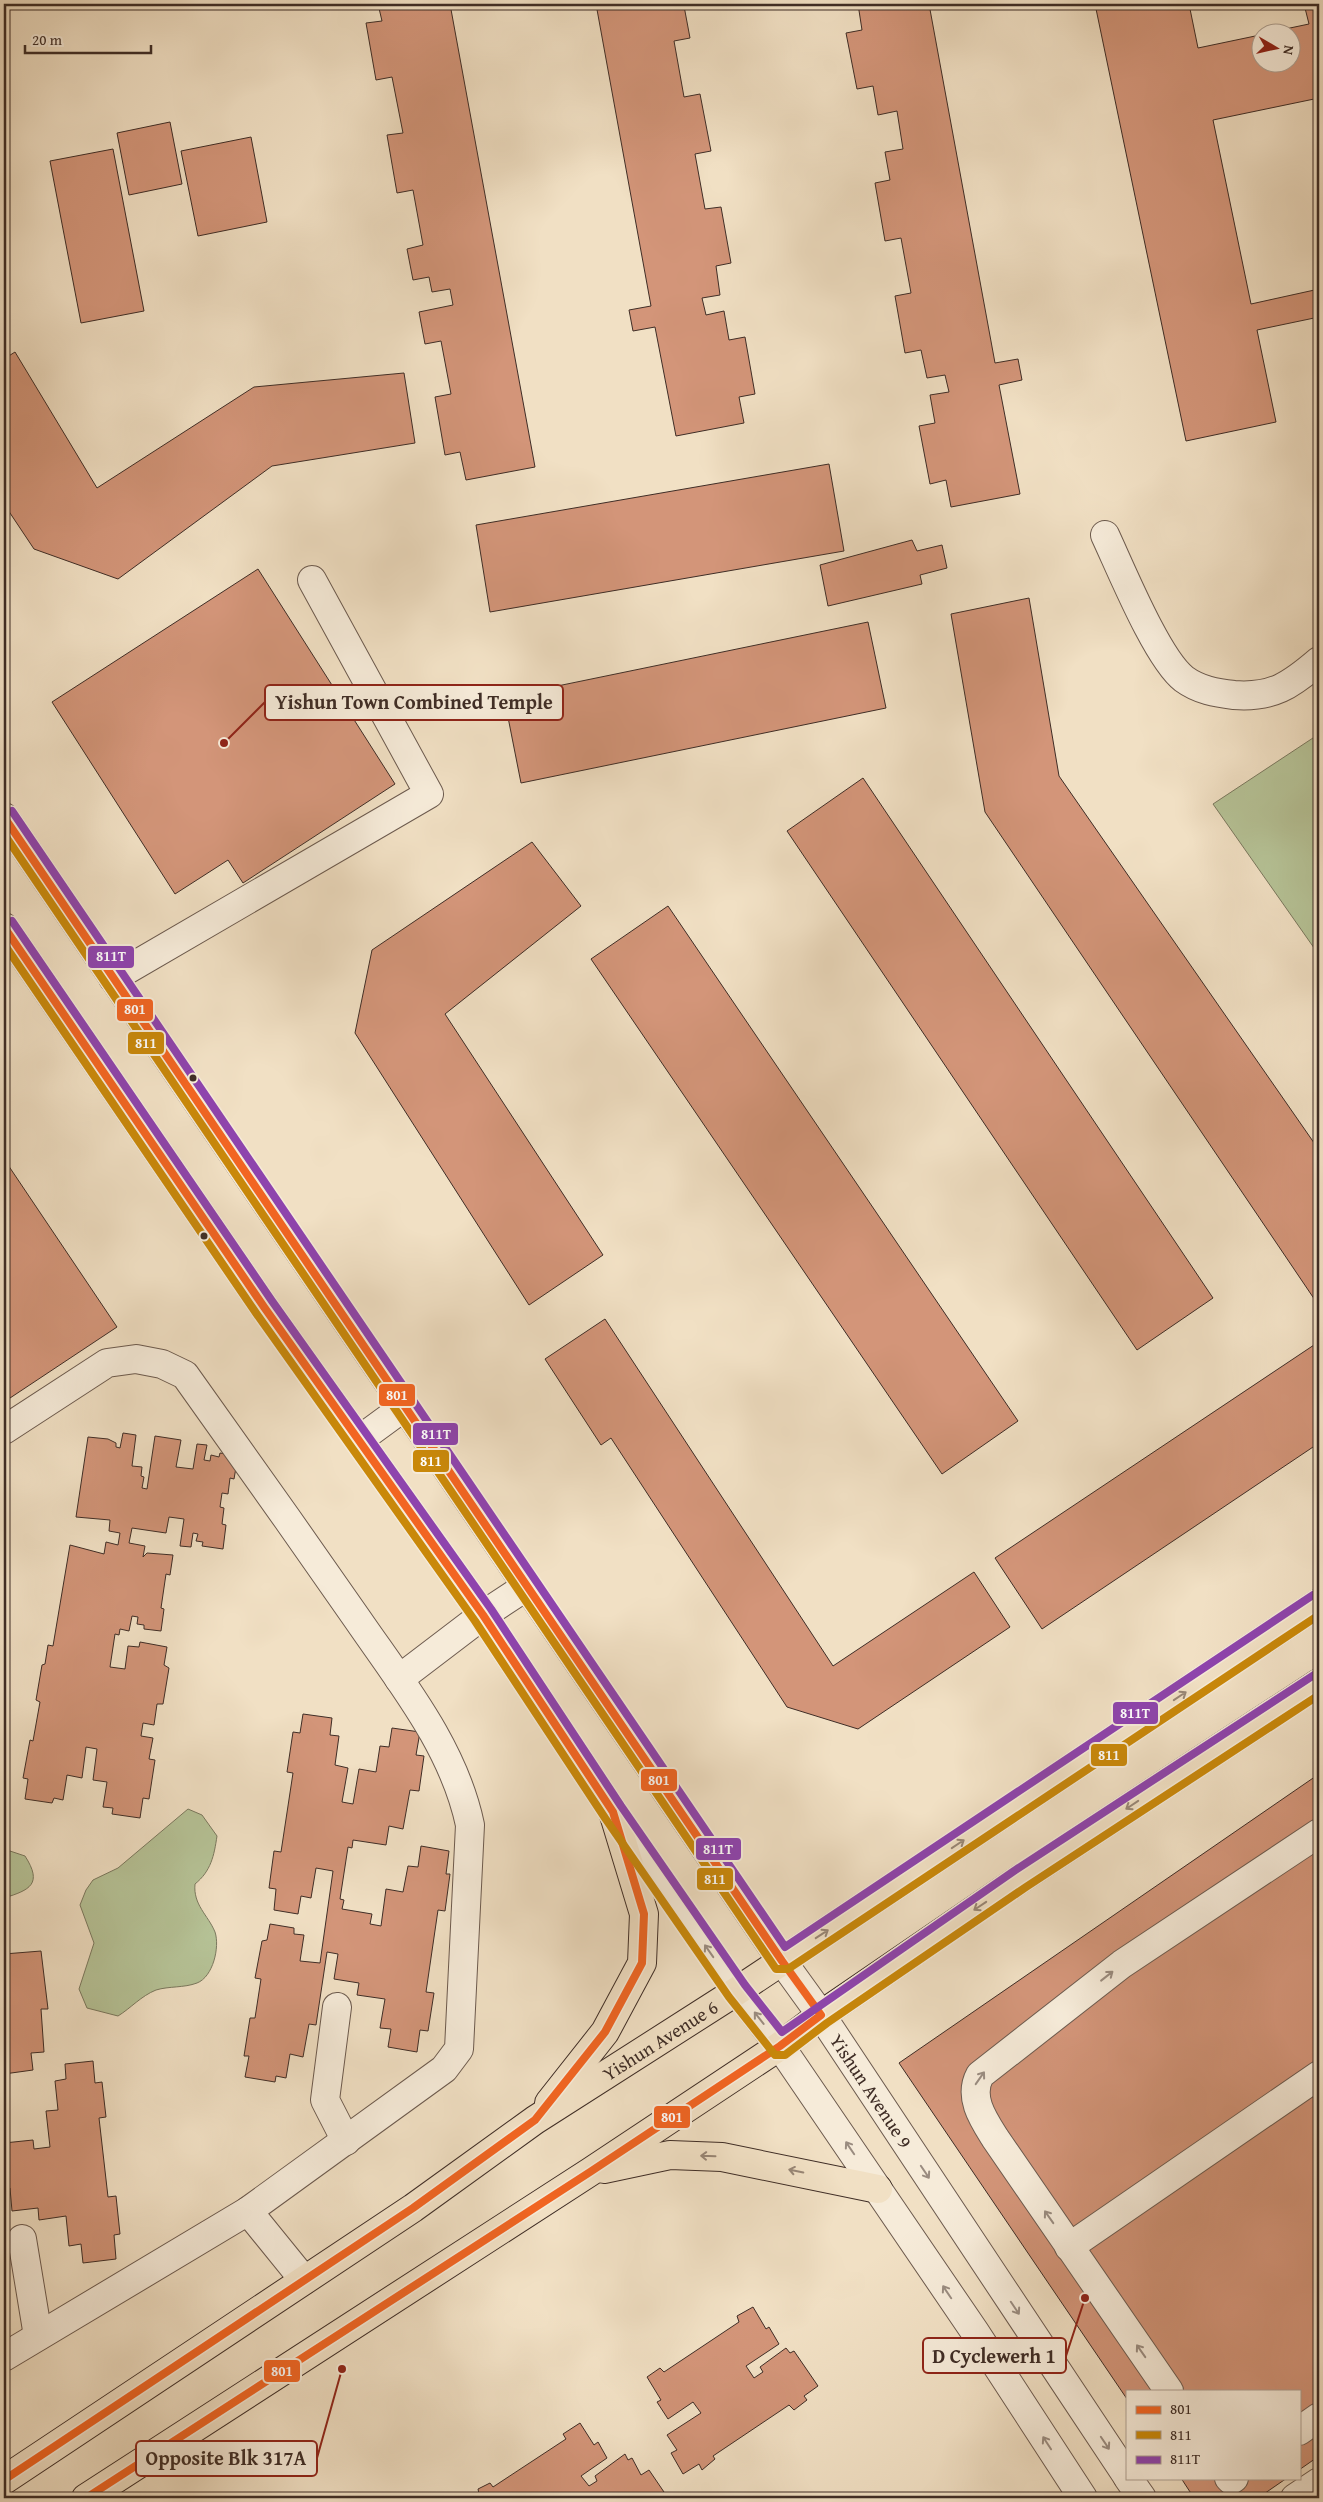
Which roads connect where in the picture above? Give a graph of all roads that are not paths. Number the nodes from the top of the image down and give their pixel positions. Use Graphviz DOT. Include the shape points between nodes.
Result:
graph roads {
  1 [pos="1105,535"];
  2 [pos="312,580"];
  3 [pos="1319,662"];
  4 [pos="4,817"];
  5 [pos="4,927"];
  6 [pos="113,978"];
  7 [pos="404,1407"];
  8 [pos="4,1430"];
  9 [pos="359,1440"];
  10 [pos="527,1586"];
  11 [pos="1319,1603"];
  12 [pos="483,1615"];
  13 [pos="399,1679"];
  14 [pos="1319,1683"];
  15 [pos="613,1812"];
  16 [pos="1319,1833"];
  17 [pos="782,1961"];
  18 [pos="738,1991"];
  19 [pos="337,2007"];
  20 [pos="821,2015"];
  21 [pos="780,2046"];
  22 [pos="1319,2074"];
  23 [pos="535,2120"];
  24 [pos="346,2141"];
  25 [pos="590,2172"];
  26 [pos="878,2189"];
  27 [pos="248,2211"];
  28 [pos="22,2239"];
  29 [pos="1069,2246"];
  30 [pos="304,2280"];
  31 [pos="38,2336"];
  32 [pos="4,2356"];
  33 [pos="1168,2390"];
  34 [pos="1319,2417"];
  35 [pos="1300,2430"];
  36 [pos="1126,2474"];
  37 [pos="4,2480"];
  38 [pos="1130,2480"];
  39 [pos="1319,2482"];
  40 [pos="86,2498"];
  41 [pos="1083,2498"];
  42 [pos="1142,2498"];
  43 [pos="1295,2498"];
  1 -- 3 [label="street" via="1158,646 1183,678 1212,692 1254,696 1291,685"];
  2 -- 6 [label="street" via="430,794"];
  4 -- 6 [label="street, Yishun Avenue 9"];
  5 -- 9 [label="street"];
  6 -- 7 [label="street, Yishun Avenue 9"];
  7 -- 9 [label="street"];
  7 -- 10 [label="street, Yishun Avenue 9"];
  8 -- 13 [label="street" via="107,1362 136,1359 162,1364 185,1375"];
  9 -- 12 [label="street"];
  10 -- 12 [label="street"];
  10 -- 17 [label="street, Yishun Avenue 9"];
  17 -- 11 [label="main road, Yishun Avenue 6, one-way"];
  12 -- 13 [label="street"];
  12 -- 15 [label="street"];
  13 -- 24 [label="street" via="446,1753 465,1798 470,1825 459,2049 444,2069"];
  14 -- 20 [label="main road, one-way" via="1020,1879"];
  18 -- 15 [label="street, one-way"];
  15 -- 23 [label="main road" via="644,1914 642,1963 605,2032"];
  29 -- 16 [label="street, one-way" via="979,2112 975,2084 980,2074 1122,1964"];
  17 -- 18 [label="main road, Yishun Avenue 6"];
  17 -- 20 [label="street, Yishun Avenue 9"];
  21 -- 18 [label="street, one-way"];
  18 -- 23 [label="main road, Yishun Avenue 6"];
  19 -- 24 [label="street" via="325,2100"];
  20 -- 21 [label="main road"];
  20 -- 36 [label="street, Yishun Avenue 9, one-way"];
  21 -- 25 [label="main road"];
  26 -- 21 [label="street, one-way"];
  22 -- 29 [label="street"];
  23 -- 30 [label="main road, Yishun Avenue 6" via="413,2208"];
  24 -- 27 [label="street"];
  26 -- 25 [label="main road, one-way" via="722,2157 670,2155"];
  25 -- 40 [label="main road"];
  41 -- 26 [label="street, one-way"];
  27 -- 30 [label="street"];
  27 -- 31 [label="street"];
  28 -- 31 [label="street"];
  33 -- 29 [label="street, one-way"];
  30 -- 37 [label="main road, Yishun Avenue 6"];
  31 -- 32 [label="street"];
  34 -- 35 [label="street"];
  38 -- 42 [label="street, Yishun Avenue 9"];
  39 -- 43 [label="street"];
}
